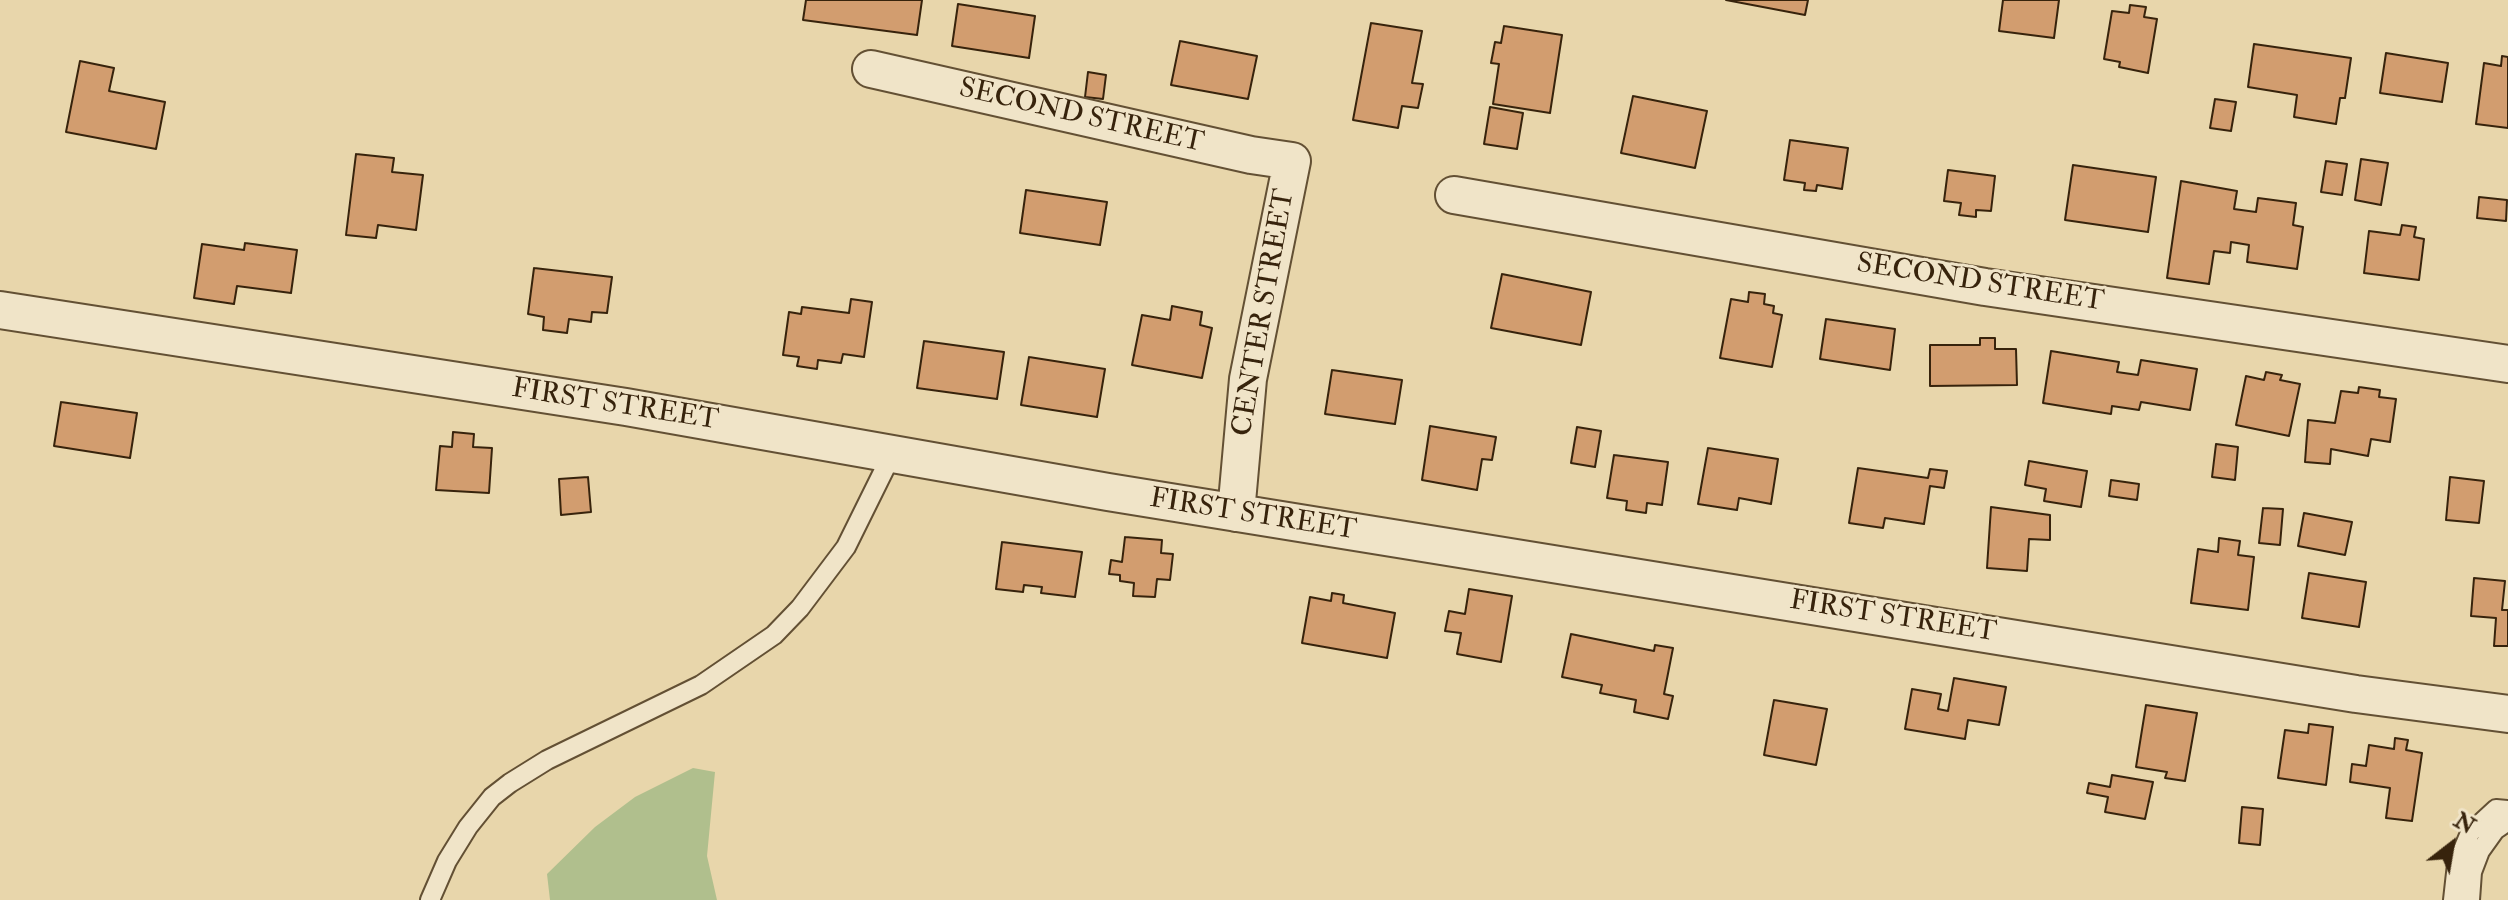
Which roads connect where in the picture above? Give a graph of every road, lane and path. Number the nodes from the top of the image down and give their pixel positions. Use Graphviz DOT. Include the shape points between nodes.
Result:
graph roads {
  1 [pos="871,69"];
  2 [pos="1292,161"];
  3 [pos="1454,195"];
  4 [pos="0,310"];
  5 [pos="2508,364"];
  6 [pos="892,454"];
  7 [pos="1236,513"];
  8 [pos="2508,714"];
  9 [pos="2508,810"];
  10 [pos="2508,821"];
  11 [pos="430,900"];
  12 [pos="2457,900"];
  1 -- 2 [label="street, SECOND STREET"];
  2 -- 7 [label="street, CENTER STREET" via="1248,379"];
  3 -- 5 [label="street, SECOND STREET" via="1985,287"];
  4 -- 6 [label="street, FIRST STREET" via="626,407"];
  6 -- 7 [label="street, FIRST STREET"];
  6 -- 11 [label="lane" via="846,547 774,635 701,685 510,783 468,827"];
  7 -- 8 [label="street, FIRST STREET"];
  9 -- 12 [label="lane" via="2496,809 2470,833 2457,864"];
  10 -- 12 [label="lane" via="2480,851"];
}
